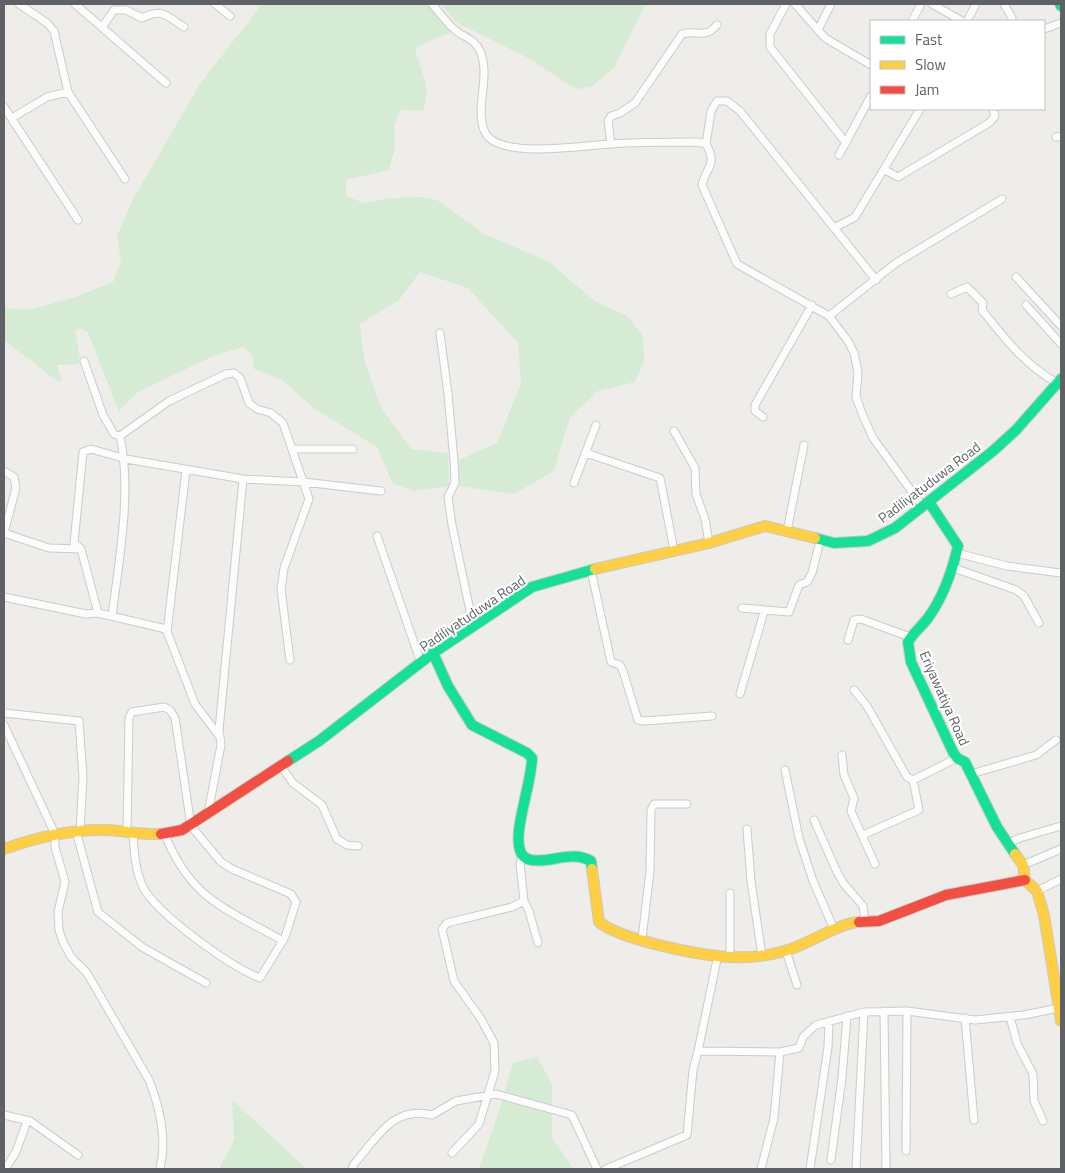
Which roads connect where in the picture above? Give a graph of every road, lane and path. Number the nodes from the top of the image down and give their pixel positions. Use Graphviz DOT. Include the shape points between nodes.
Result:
graph roads {
  1 [pos="20,4"];
  2 [pos="75,4"];
  3 [pos="215,4"];
  4 [pos="432,4"];
  5 [pos="786,4"];
  6 [pos="795,4"];
  7 [pos="831,4"];
  8 [pos="921,4"];
  9 [pos="932,4"];
  10 [pos="976,4"];
  11 [pos="1004,4"];
  12 [pos="230,16"];
  13 [pos="1012,18"];
  14 [pos="913,20"];
  15 [pos="960,20"];
  16 [pos="968,20"];
  17 [pos="1061,23"];
  18 [pos="717,24"];
  19 [pos="103,26"];
  20 [pos="184,28"];
  21 [pos="1045,29"];
  22 [pos="818,30"];
  23 [pos="870,64"];
  24 [pos="166,83"];
  25 [pos="68,92"];
  26 [pos="870,98"];
  27 [pos="4,107"];
  28 [pos="919,110"];
  29 [pos="993,110"];
  30 [pos="12,118"];
  31 [pos="846,143"];
  32 [pos="610,144"];
  33 [pos="706,144"];
  34 [pos="839,155"];
  35 [pos="885,170"];
  36 [pos="125,179"];
  37 [pos="1002,199"];
  38 [pos="78,220"];
  39 [pos="834,228"];
  40 [pos="1016,276"];
  41 [pos="876,280"];
  42 [pos="951,294"];
  43 [pos="812,304"];
  44 [pos="1026,305"];
  45 [pos="829,316"];
  46 [pos="1061,326"];
  47 [pos="440,333"];
  48 [pos="1061,344"];
  49 [pos="84,361"];
  50 [pos="1059,381"];
  51 [pos="763,417"];
  52 [pos="596,426"];
  53 [pos="674,431"];
  54 [pos="120,436"];
  55 [pos="804,445"];
  56 [pos="292,448"];
  57 [pos="352,449"];
  58 [pos="586,453"];
  59 [pos="126,459"];
  60 [pos="186,470"];
  61 [pos="4,471"];
  62 [pos="243,479"];
  63 [pos="304,482"];
  64 [pos="574,483"];
  65 [pos="381,491"];
  66 [pos="926,504"];
  67 [pos="787,531"];
  68 [pos="4,533"];
  69 [pos="377,536"];
  70 [pos="820,541"];
  71 [pos="709,543"];
  72 [pos="81,549"];
  73 [pos="674,550"];
  74 [pos="957,553"];
  75 [pos="954,568"];
  76 [pos="590,570"];
  77 [pos="1061,573"];
  78 [pos="4,597"];
  79 [pos="742,608"];
  80 [pos="764,612"];
  81 [pos="98,613"];
  82 [pos="112,616"];
  83 [pos="1039,624"];
  84 [pos="473,625"];
  85 [pos="167,632"];
  86 [pos="910,637"];
  87 [pos="848,640"];
  88 [pos="433,654"];
  89 [pos="290,660"];
  90 [pos="422,663"];
  91 [pos="854,690"];
  92 [pos="740,694"];
  93 [pos="4,713"];
  94 [pos="712,716"];
  95 [pos="4,725"];
  96 [pos="220,737"];
  97 [pos="1056,740"];
  98 [pos="842,755"];
  99 [pos="957,758"];
  100 [pos="281,766"];
  101 [pos="785,770"];
  102 [pos="971,774"];
  103 [pos="913,780"];
  104 [pos="687,804"];
  105 [pos="208,814"];
  106 [pos="814,820"];
  107 [pos="191,826"];
  108 [pos="1061,826"];
  109 [pos="747,829"];
  110 [pos="78,831"];
  111 [pos="130,832"];
  112 [pos="55,834"];
  113 [pos="165,835"];
  114 [pos="863,835"];
  115 [pos="1008,843"];
  116 [pos="358,846"];
  117 [pos="4,849"];
  118 [pos="1061,849"];
  119 [pos="524,856"];
  120 [pos="875,864"];
  121 [pos="1023,865"];
  122 [pos="1061,879"];
  123 [pos="1025,880"];
  124 [pos="1037,891"];
  125 [pos="730,893"];
  126 [pos="524,901"];
  127 [pos="866,922"];
  128 [pos="834,929"];
  129 [pos="642,939"];
  130 [pos="283,941"];
  131 [pos="538,943"];
  132 [pos="786,951"];
  133 [pos="718,955"];
  134 [pos="762,956"];
  135 [pos="730,957"];
  136 [pos="206,983"];
  137 [pos="797,985"];
  138 [pos="1059,991"];
  139 [pos="1059,1008"];
  140 [pos="884,1011"];
  141 [pos="908,1011"];
  142 [pos="864,1012"];
  143 [pos="847,1016"];
  144 [pos="1010,1016"];
  145 [pos="965,1018"];
  146 [pos="829,1021"];
  147 [pos="1061,1021"];
  148 [pos="698,1050"];
  149 [pos="780,1052"];
  150 [pos="489,1095"];
  151 [pos="4,1115"];
  152 [pos="974,1120"];
  153 [pos="27,1121"];
  154 [pos="1043,1122"];
  155 [pos="906,1151"];
  156 [pos="452,1153"];
  157 [pos="78,1155"];
  158 [pos="831,1160"];
  159 [pos="5,1169"];
  160 [pos="160,1169"];
  161 [pos="352,1169"];
  162 [pos="597,1169"];
  163 [pos="606,1169"];
  164 [pos="761,1169"];
  165 [pos="810,1169"];
  166 [pos="856,1169"];
  167 [pos="886,1169"];
  1 -- 25 [label="street" via="47,22 54,31"];
  2 -- 19 [label="street"];
  3 -- 12 [label="street"];
  4 -- 32 [label="street" via="456,31 469,37 480,51 484,77 481,110 484,130 493,141 546,150"];
  5 -- 31 [label="street" via="770,34 770,47"];
  6 -- 22 [label="street"];
  7 -- 22 [label="street"];
  8 -- 14 [label="street"];
  9 -- 15 [label="street"];
  10 -- 16 [label="street"];
  11 -- 13 [label="street"];
  17 -- 21 [label="street"];
  18 -- 32 [label="street" via="711,32 682,34 636,103 611,116 608,121"];
  19 -- 20 [label="street" via="114,10 126,10 142,18 161,11"];
  19 -- 24 [label="street"];
  22 -- 23 [label="street" via="824,38"];
  25 -- 30 [label="street" via="47,97"];
  25 -- 36 [label="street"];
  26 -- 31 [label="street"];
  27 -- 30 [label="street"];
  28 -- 35 [label="street"];
  29 -- 35 [label="street" via="996,116 989,123 898,177"];
  30 -- 38 [label="street"];
  31 -- 34 [label="street"];
  32 -- 33 [label="street"];
  33 -- 39 [label="street" via="711,111 717,101 727,101 740,111"];
  33 -- 43 [label="street" via="711,168 702,185 737,264"];
  35 -- 39 [label="street" via="855,217"];
  37 -- 41 [label="street" via="896,263"];
  39 -- 41 [label="street"];
  40 -- 46 [label="street"];
  41 -- 45 [label="street"];
  42 -- 50 [label="street" via="967,287 983,304 982,310 1015,352 1035,370"];
  43 -- 45 [label="street"];
  43 -- 51 [label="street" via="754,405 755,411"];
  44 -- 48 [label="street"];
  45 -- 66 [label="street" via="854,353 858,372 856,397 873,438"];
  47 -- 84 [label="street" via="454,461 455,483 448,497 449,506"];
  49 -- 54 [label="street" via="103,415 114,434"];
  50 -- 66 [label="street, Padiliyatuduwa Road" via="994,451"];
  52 -- 58 [label="street"];
  53 -- 71 [label="street" via="696,468 696,494 705,518"];
  54 -- 56 [label="street" via="169,401 234,373 240,378 249,404 271,413 283,424"];
  54 -- 59 [label="street"];
  55 -- 67 [label="street"];
  56 -- 57 [label="street"];
  56 -- 63 [label="street"];
  58 -- 64 [label="street"];
  58 -- 73 [label="street" via="660,478"];
  59 -- 60 [label="street"];
  59 -- 72 [label="street" via="91,449 82,452 74,543"];
  59 -- 82 [label="street" via="121,546"];
  60 -- 62 [label="street"];
  60 -- 85 [label="street"];
  61 -- 68 [label="street" via="14,476 16,488"];
  62 -- 63 [label="street"];
  62 -- 96 [label="street"];
  63 -- 65 [label="street"];
  63 -- 89 [label="street" via="309,499 284,568 281,589"];
  66 -- 70 [label="street, Padiliyatuduwa Road" via="895,528 868,541"];
  66 -- 74 [label="street" via="958,546"];
  67 -- 70 [label="street, Padiliyatuduwa Road"];
  67 -- 71 [label="street, Padiliyatuduwa Road" via="765,526"];
  68 -- 72 [label="street" via="49,548"];
  69 -- 90 [label="street"];
  70 -- 80 [label="street" via="812,573 807,582 800,585 789,612"];
  71 -- 73 [label="street, Padiliyatuduwa Road"];
  72 -- 81 [label="street"];
  73 -- 76 [label="street, Padiliyatuduwa Road"];
  74 -- 75 [label="street, Eriyawatiya Road"];
  74 -- 77 [label="street" via="1008,566"];
  75 -- 83 [label="street" via="1016,590 1024,596"];
  75 -- 86 [label="street, Eriyawatiya Road" via="930,615"];
  76 -- 84 [label="street, Padiliyatuduwa Road" via="532,587"];
  76 -- 94 [label="street" via="611,662 620,665 638,720"];
  78 -- 81 [label="street" via="86,614"];
  79 -- 80 [label="street"];
  80 -- 92 [label="street"];
  81 -- 82 [label="street"];
  82 -- 85 [label="street" via="166,629"];
  84 -- 88 [label="street, Padiliyatuduwa Road"];
  85 -- 96 [label="street" via="195,704"];
  86 -- 87 [label="street" via="860,619 854,620"];
  86 -- 99 [label="street, Eriyawatiya Road" via="911,662"];
  88 -- 90 [label="street, Padiliyatuduwa Road"];
  88 -- 119 [label="street" via="472,725 532,758 532,774 519,835"];
  90 -- 100 [label="street, Padiliyatuduwa Road" via="319,742"];
  91 -- 103 [label="street" via="867,706 907,778"];
  93 -- 110 [label="street" via="79,721 83,777"];
  95 -- 112 [label="street"];
  96 -- 105 [label="street"];
  97 -- 102 [label="street" via="1036,755"];
  98 -- 114 [label="street" via="844,774 854,798 851,811"];
  99 -- 102 [label="street, Eriyawatiya Road" via="965,762"];
  99 -- 103 [label="street"];
  100 -- 105 [label="street, Padiliyatuduwa Road"];
  100 -- 116 [label="street" via="293,783 322,805 337,839 347,845"];
  101 -- 128 [label="street" via="813,881"];
  102 -- 115 [label="street, Eriyawatiya Road"];
  103 -- 114 [label="street" via="919,810"];
  104 -- 129 [label="street" via="654,804 651,810 650,871"];
  105 -- 107 [label="street, Padiliyatuduwa Road"];
  106 -- 127 [label="street" via="837,872 863,906"];
  107 -- 111 [label="street" via="175,718 164,707 132,712 129,718"];
  107 -- 113 [label="street, Padiliyatuduwa Road"];
  107 -- 130 [label="street" via="221,862 232,870 292,894 296,902 295,911"];
  108 -- 115 [label="street"];
  109 -- 134 [label="street"];
  110 -- 111 [label="street, Padiliyatuduwa Road"];
  110 -- 112 [label="street, Padiliyatuduwa Road"];
  110 -- 136 [label="street" via="98,912 142,947"];
  111 -- 113 [label="street, Padiliyatuduwa Road"];
  111 -- 130 [label="street" via="144,890 164,913 230,962 260,978"];
  112 -- 117 [label="street, Padiliyatuduwa Road"];
  112 -- 160 [label="street" via="55,847 65,882 58,912 59,930 71,957 87,973 150,1080 157,1099 162,1132"];
  113 -- 130 [label="street" via="185,875 201,892"];
  114 -- 120 [label="street"];
  115 -- 121 [label="street, Eriyawatiya Road"];
  118 -- 121 [label="street"];
  119 -- 126 [label="street" via="520,863"];
  119 -- 129 [label="street" via="538,862 580,854 587,856 591,861 599,922 609,930"];
  121 -- 123 [label="street, Eriyawatiya Road"];
  122 -- 124 [label="street"];
  123 -- 124 [label="street"];
  123 -- 127 [label="street" via="960,892 879,921"];
  124 -- 138 [label="street"];
  125 -- 135 [label="street"];
  126 -- 131 [label="street" via="530,911"];
  126 -- 150 [label="street" via="447,923 442,929 454,981 494,1043 495,1071"];
  127 -- 128 [label="street"];
  128 -- 132 [label="street"];
  129 -- 133 [label="street"];
  132 -- 134 [label="street"];
  132 -- 137 [label="street"];
  133 -- 135 [label="street"];
  133 -- 148 [label="street"];
  134 -- 135 [label="street"];
  138 -- 139 [label="street"];
  139 -- 144 [label="street"];
  139 -- 147 [label="street"];
  140 -- 141 [label="street"];
  140 -- 142 [label="street"];
  140 -- 167 [label="street"];
  141 -- 145 [label="street"];
  141 -- 155 [label="street"];
  142 -- 143 [label="street"];
  142 -- 166 [label="street"];
  143 -- 146 [label="street"];
  143 -- 158 [label="street"];
  144 -- 145 [label="street"];
  144 -- 154 [label="street" via="1017,1043 1033,1074 1034,1101"];
  145 -- 152 [label="street"];
  146 -- 149 [label="street" via="816,1024 803,1037 799,1048"];
  146 -- 165 [label="street"];
  148 -- 149 [label="street"];
  148 -- 163 [label="street" via="687,1135"];
  149 -- 164 [label="street" via="774,1118"];
  150 -- 156 [label="street" via="478,1124"];
  150 -- 161 [label="street" via="456,1101 432,1115 418,1111 395,1118"];
  150 -- 162 [label="street" via="496,1094 572,1115"];
  151 -- 153 [label="street"];
  153 -- 157 [label="street"];
  153 -- 159 [label="street" via="16,1152"];
}
